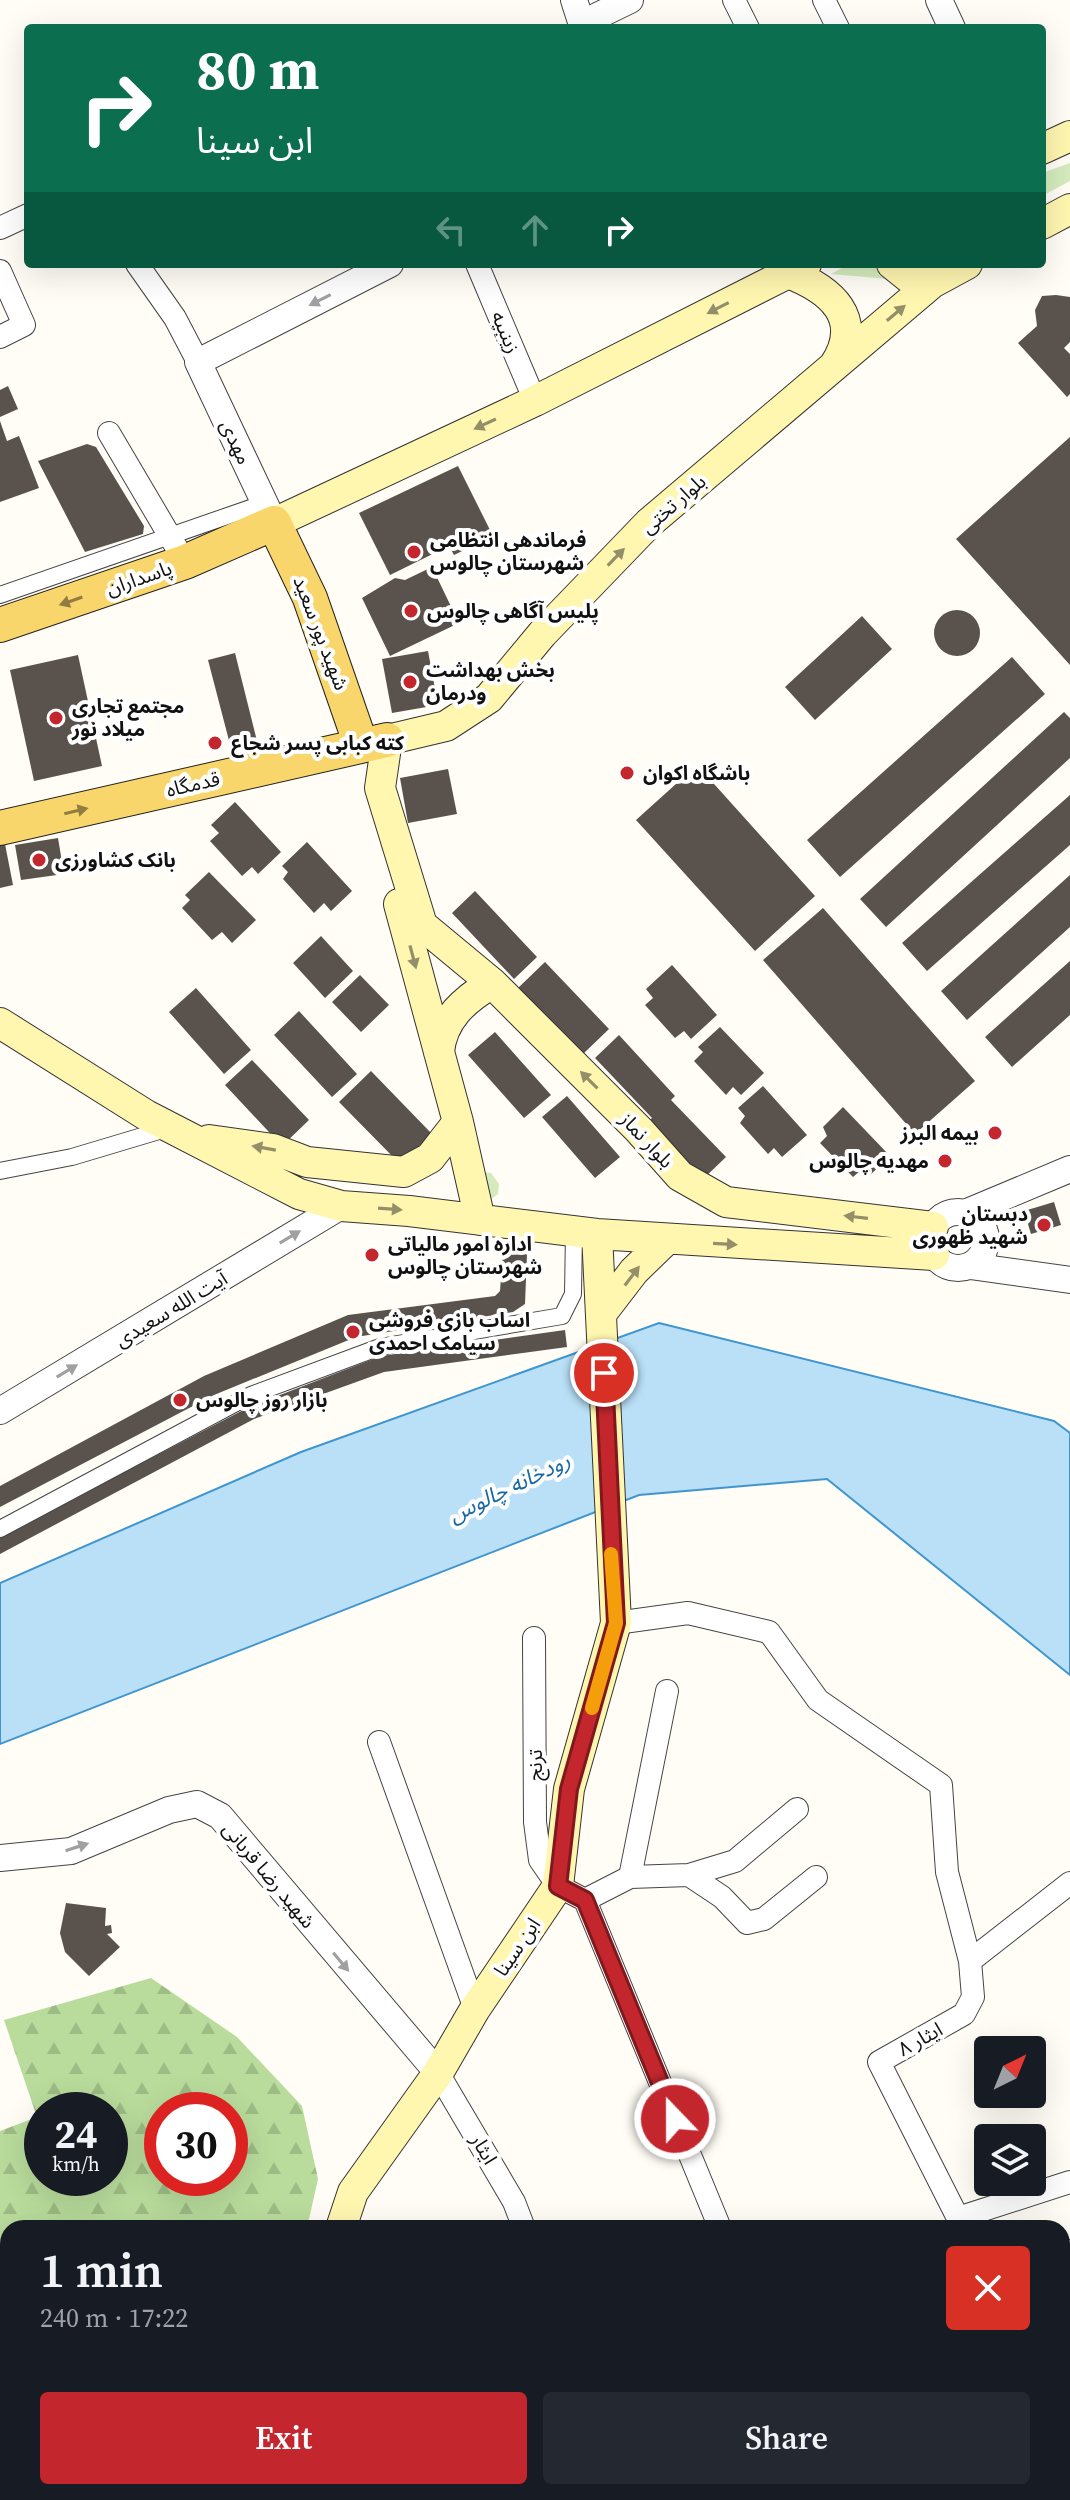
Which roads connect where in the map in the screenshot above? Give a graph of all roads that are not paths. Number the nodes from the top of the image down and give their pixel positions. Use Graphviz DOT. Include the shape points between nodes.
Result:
graph roads {
  1 [pos="630,0"];
  2 [pos="734,0"];
  3 [pos="824,0"];
  4 [pos="579,17"];
  5 [pos="746,24"];
  6 [pos="836,24"];
  7 [pos="1070,136"];
  8 [pos="1046,147"];
  9 [pos="1070,209"];
  10 [pos="24,217"];
  11 [pos="1046,222"];
  12 [pos="0,228"];
  13 [pos="140,268"];
  14 [pos="382,268"];
  15 [pos="479,268"];
  16 [pos="897,268"];
  17 [pos="960,268"];
  18 [pos="797,269"];
  19 [pos="0,271"];
  20 [pos="932,283"];
  21 [pos="0,337"];
  22 [pos="198,362"];
  23 [pos="832,368"];
  24 [pos="535,401"];
  25 [pos="109,433"];
  26 [pos="270,513"];
  27 [pos="178,550"];
  28 [pos="0,595"];
  29 [pos="0,625"];
  30 [pos="374,743"];
  31 [pos="0,828"];
  32 [pos="492,983"];
  33 [pos="0,1023"];
  34 [pos="439,1052"];
  35 [pos="458,1122"];
  36 [pos="179,1132"];
  37 [pos="1070,1169"];
  38 [pos="0,1171"];
  39 [pos="1018,1191"];
  40 [pos="341,1206"];
  41 [pos="965,1213"];
  42 [pos="480,1220"];
  43 [pos="586,1233"];
  44 [pos="986,1236"];
  45 [pos="666,1240"];
  46 [pos="934,1241"];
  47 [pos="970,1266"];
  48 [pos="1029,1274"];
  49 [pos="1070,1280"];
  50 [pos="601,1314"];
  51 [pos="0,1411"];
  52 [pos="0,1529"];
  53 [pos="616,1623"];
  54 [pos="534,1638"];
  55 [pos="667,1691"];
  56 [pos="379,1742"];
  57 [pos="797,1809"];
  58 [pos="0,1858"];
  59 [pos="689,1875"];
  60 [pos="630,1877"];
  61 [pos="816,1877"];
  62 [pos="1070,1883"];
  63 [pos="558,1886"];
  64 [pos="585,1900"];
  65 [pos="970,1961"];
  66 [pos="475,2009"];
  67 [pos="438,2073"];
  68 [pos="1070,2182"];
  69 [pos="344,2220"];
  70 [pos="521,2220"];
  71 [pos="717,2220"];
  72 [pos="958,2220"];
  73 [pos="968,2220"];
  1 -- 4 [label="street"];
  2 -- 5 [label="street"];
  3 -- 6 [label="street"];
  7 -- 8 [label="main road"];
  9 -- 11 [label="main road"];
  10 -- 12 [label="street"];
  13 -- 22 [label="street"];
  14 -- 22 [label="street, one-way"];
  15 -- 24 [label="street, زینبیه"];
  16 -- 20 [label="main road" via="912,280"];
  17 -- 20 [label="main road, بلوار تختی"];
  18 -- 23 [label="main road" via="836,301 844,317 842,352"];
  18 -- 24 [label="main road, one-way"];
  19 -- 21 [label="street" via="24,325"];
  23 -- 20 [label="main road, بلوار تختی, one-way"];
  22 -- 26 [label="street, مهدی"];
  30 -- 23 [label="main road, بلوار تختی, one-way" via="446,726 489,698 542,634 649,523"];
  24 -- 26 [label="main road, one-way"];
  25 -- 27 [label="street"];
  26 -- 27 [label="main road, پاسداران"];
  26 -- 30 [label="main road, شهید پور سعید"];
  27 -- 28 [label="street"];
  27 -- 29 [label="main road, پاسداران, one-way"];
  31 -- 30 [label="main road, قدمگاه, one-way"];
  30 -- 32 [label="main road, بلوار نماز" via="380,788 422,925"];
  30 -- 34 [label="main road, one-way"];
  32 -- 34 [label="main road" via="456,1010"];
  46 -- 32 [label="main road, بلوار نماز, one-way" via="726,1202 680,1176"];
  33 -- 36 [label="main road"];
  34 -- 35 [label="main road"];
  35 -- 36 [label="main road, one-way" via="430,1158 404,1172 307,1162 273,1149"];
  35 -- 42 [label="main road"];
  36 -- 38 [label="street"];
  36 -- 40 [label="main road" via="299,1194"];
  37 -- 39 [label="street"];
  39 -- 41 [label="street"];
  39 -- 44 [label="street"];
  40 -- 42 [label="main road, one-way"];
  51 -- 40 [label="street, آیت الله سعیدی, one-way"];
  41 -- 44 [label="street" via="981,1223"];
  41 -- 46 [label="street" via="947,1214"];
  42 -- 43 [label="main road"];
  43 -- 45 [label="main road"];
  43 -- 50 [label="main road"];
  43 -- 52 [label="street" via="573,1294 562,1316 380,1347 251,1395"];
  44 -- 47 [label="street" via="981,1258"];
  44 -- 48 [label="street" via="1002,1257"];
  45 -- 46 [label="main road, one-way"];
  50 -- 45 [label="main road, one-way"];
  46 -- 47 [label="street" via="947,1266"];
  47 -- 48 [label="street"];
  48 -- 49 [label="street"];
  50 -- 53 [label="main road, ابن سینا"];
  53 -- 63 [label="main road, ابن سینا" via="569,1789"];
  53 -- 65 [label="street" via="688,1613 769,1632 818,1700 941,1785 947,1872"];
  54 -- 63 [label="street, ترنج" via="535,1822 540,1860"];
  55 -- 60 [label="street"];
  56 -- 66 [label="street"];
  57 -- 59 [label="street" via="735,1861"];
  58 -- 67 [label="street, شهید رضا قربانی, one-way" via="71,1851 169,1810 197,1804 220,1816"];
  59 -- 60 [label="street"];
  59 -- 61 [label="street" via="722,1897 747,1923 764,1919"];
  60 -- 64 [label="street"];
  62 -- 65 [label="street"];
  63 -- 64 [label="street"];
  63 -- 66 [label="main road, ابن سینا"];
  64 -- 71 [label="street"];
  65 -- 72 [label="street, ایثار ۸" via="973,1997 964,2014 879,2062"];
  66 -- 67 [label="main road, ابن سینا"];
  67 -- 69 [label="main road, ابن سینا" via="353,2192"];
  67 -- 70 [label="street, ایثار"];
  68 -- 73 [label="street"];
}
